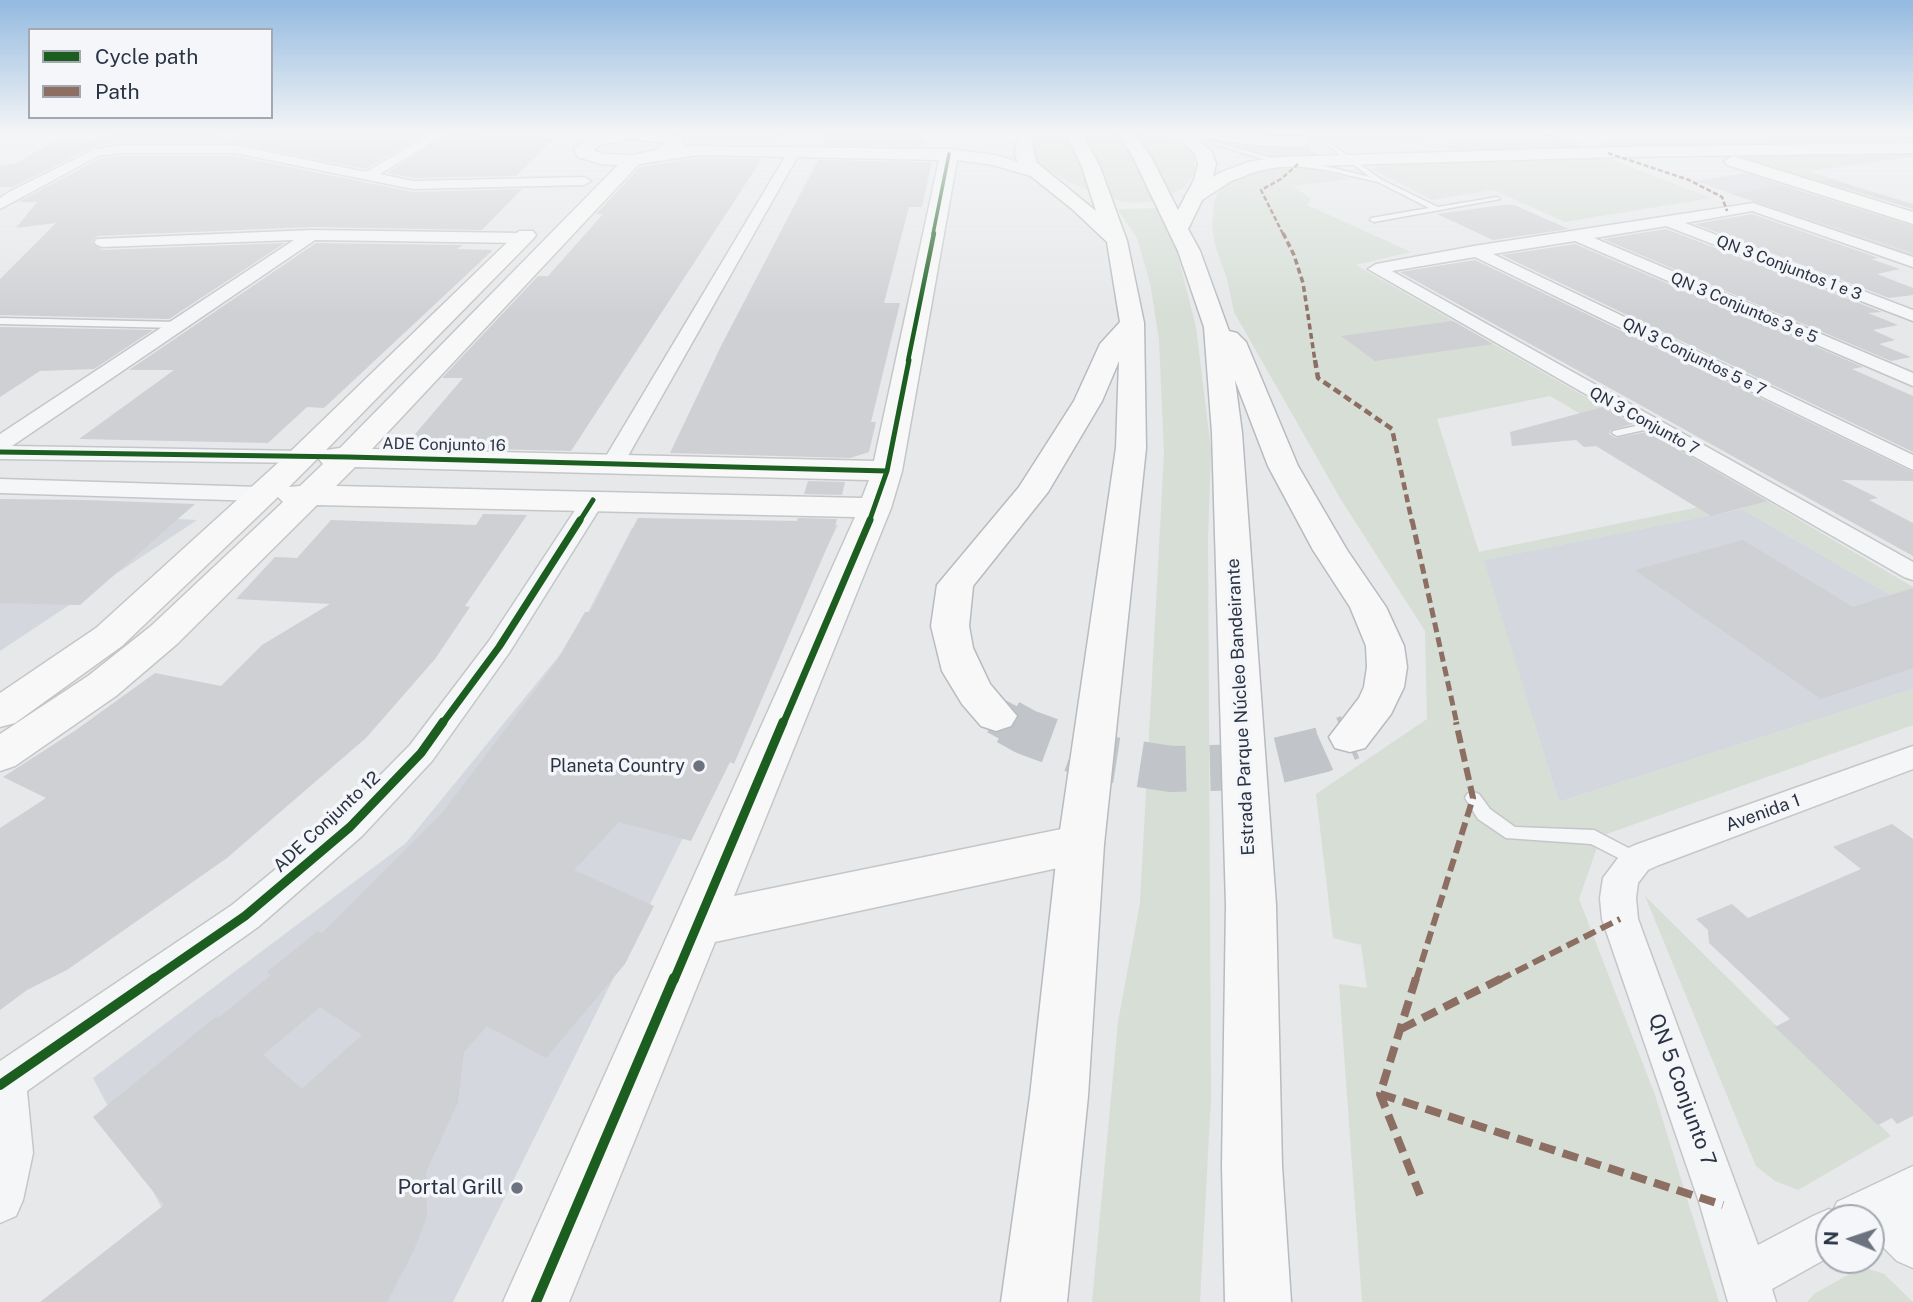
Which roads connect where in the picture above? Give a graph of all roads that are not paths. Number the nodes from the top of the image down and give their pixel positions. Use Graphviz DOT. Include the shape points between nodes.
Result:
graph roads {
  1 [pos="18,194"];
  2 [pos="568,194"];
  3 [pos="589,194"];
  4 [pos="770,194"];
  5 [pos="942,194"];
  6 [pos="1064,194"];
  7 [pos="1100,194"];
  8 [pos="1171,194"];
  9 [pos="1194,194"];
  10 [pos="1207,194"];
  11 [pos="1406,194"];
  12 [pos="1828,194"];
  13 [pos="1497,199"];
  14 [pos="2,202"];
  15 [pos="1437,209"];
  16 [pos="1186,213"];
  17 [pos="1912,218"];
  18 [pos="1374,220"];
  19 [pos="1666,220"];
  20 [pos="312,235"];
  21 [pos="1575,235"];
  22 [pos="522,238"];
  23 [pos="1117,241"];
  24 [pos="102,242"];
  25 [pos="1474,251"];
  26 [pos="1913,262"];
  27 [pos="1913,316"];
  28 [pos="0,321"];
  29 [pos="1132,323"];
  30 [pos="178,325"];
  31 [pos="1216,327"];
  32 [pos="1913,380"];
  33 [pos="1654,425"];
  34 [pos="1617,433"];
  35 [pos="8,444"];
  36 [pos="228,456"];
  37 [pos="301,457"];
  38 [pos="348,457"];
  39 [pos="613,463"];
  40 [pos="1913,463"];
  41 [pos="0,469"];
  42 [pos="0,485"];
  43 [pos="881,489"];
  44 [pos="187,492"];
  45 [pos="260,494"];
  46 [pos="309,495"];
  47 [pos="593,500"];
  48 [pos="1913,572"];
  49 [pos="0,713"];
  50 [pos="996,716"];
  51 [pos="1350,737"];
  52 [pos="0,755"];
  53 [pos="1913,757"];
  54 [pos="1474,798"];
  55 [pos="1081,844"];
  56 [pos="1628,869"];
  57 [pos="700,925"];
  58 [pos="2,1084"];
  59 [pos="0,1200"];
  60 [pos="1885,1210"];
  61 [pos="1815,1241"];
  62 [pos="1913,1245"];
  63 [pos="1748,1290"];
  64 [pos="537,1302"];
  65 [pos="1034,1302"];
  66 [pos="1258,1302"];
  1 -- 14 [label="street"];
  2 -- 22 [label="main road"];
  3 -- 38 [label="main road"];
  4 -- 39 [label="street"];
  5 -- 43 [label="main road"];
  6 -- 23 [label="main road"];
  7 -- 23 [label="main road"];
  8 -- 16 [label="main road, Estrada Parque Núcleo Bandeirante"];
  9 -- 16 [label="main road"];
  10 -- 16 [label="main road"];
  11 -- 15 [label="lane"];
  12 -- 17 [label="main road"];
  13 -- 15 [label="lane"];
  15 -- 18 [label="lane"];
  16 -- 31 [label="main road, Estrada Parque Núcleo Bandeirante" via="1189,251"];
  19 -- 21 [label="street"];
  19 -- 26 [label="street" via="1754,207"];
  19 -- 27 [label="street, QN 3 Conjuntos 1 e 3"];
  20 -- 22 [label="street"];
  20 -- 24 [label="street"];
  20 -- 30 [label="street"];
  21 -- 25 [label="street"];
  21 -- 32 [label="street, QN 3 Conjuntos 3 e 5"];
  22 -- 37 [label="main road"];
  23 -- 29 [label="main road"];
  25 -- 33 [label="street, QN 3 Conjunto 7" via="1376,269"];
  25 -- 40 [label="street, QN 3 Conjuntos 5 e 7"];
  28 -- 30 [label="lane"];
  29 -- 50 [label="main road" via="1113,344 1088,401 1039,482 955,585 950,626 954,648 976,694"];
  29 -- 55 [label="main road" via="1131,448"];
  30 -- 35 [label="street"];
  31 -- 51 [label="main road" via="1233,342 1263,422 1306,509 1379,626 1387,667 1384,687 1371,713"];
  31 -- 66 [label="main road, Estrada Parque Núcleo Bandeirante" via="1227,433 1251,905 1252,1166"];
  33 -- 34 [label="lane"];
  33 -- 48 [label="street, QN 3 Conjunto 7"];
  35 -- 36 [label="street, ADE Conjunto 16"];
  35 -- 41 [label="street"];
  36 -- 37 [label="street, ADE Conjunto 16"];
  36 -- 44 [label="street"];
  37 -- 38 [label="main road, ADE Conjunto 16"];
  37 -- 45 [label="main road"];
  38 -- 39 [label="main road, ADE Conjunto 16"];
  38 -- 46 [label="main road"];
  39 -- 43 [label="main road, ADE Conjunto 16"];
  42 -- 44 [label="street"];
  43 -- 47 [label="main road"];
  43 -- 57 [label="main road"];
  44 -- 45 [label="street"];
  45 -- 46 [label="main road"];
  45 -- 49 [label="main road" via="109,636"];
  46 -- 47 [label="main road"];
  46 -- 52 [label="main road" via="164,635 102,685"];
  47 -- 58 [label="street, ADE Conjunto 12" via="499,647 429,742 350,827 245,916"];
  53 -- 56 [label="street, Avenida 1"];
  54 -- 56 [label="lane" via="1483,814 1512,833 1594,837"];
  55 -- 57 [label="main road"];
  55 -- 65 [label="main road" via="1059,1096"];
  56 -- 63 [label="street, QN 5 Conjunto 7" via="1618,898 1620,919 1723,1205"];
  57 -- 64 [label="main road"];
  58 -- 59 [label="street" via="10,1153"];
  60 -- 62 [label="street"];
  61 -- 63 [label="street"];
}
